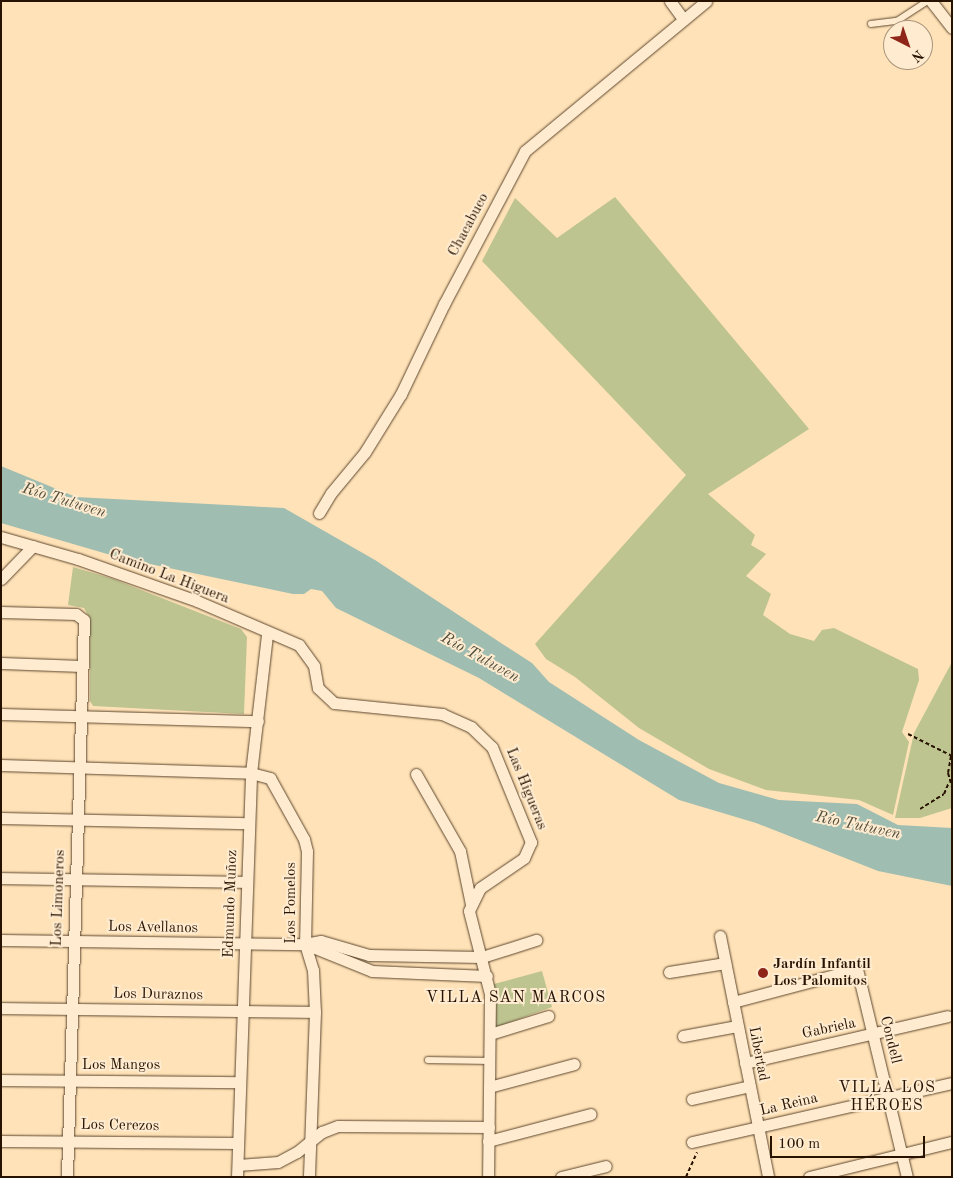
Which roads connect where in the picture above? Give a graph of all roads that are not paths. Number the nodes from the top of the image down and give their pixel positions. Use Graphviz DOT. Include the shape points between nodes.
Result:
graph roads {
  1 [pos="670,1"];
  2 [pos="706,1"];
  3 [pos="929,1"];
  4 [pos="683,20"];
  5 [pos="871,24"];
  6 [pos="952,28"];
  7 [pos="319,513"];
  8 [pos="1,537"];
  9 [pos="33,546"];
  10 [pos="1,579"];
  11 [pos="1,612"];
  12 [pos="267,634"];
  13 [pos="1,663"];
  14 [pos="82,666"];
  15 [pos="314,666"];
  16 [pos="1,714"];
  17 [pos="81,716"];
  18 [pos="258,721"];
  19 [pos="1,766"];
  20 [pos="78,768"];
  21 [pos="251,773"];
  22 [pos="416,774"];
  23 [pos="1,818"];
  24 [pos="77,819"];
  25 [pos="249,823"];
  26 [pos="1,878"];
  27 [pos="74,879"];
  28 [pos="247,882"];
  29 [pos="471,904"];
  30 [pos="720,936"];
  31 [pos="1,940"];
  32 [pos="536,940"];
  33 [pos="73,942"];
  34 [pos="244,943"];
  35 [pos="305,944"];
  36 [pos="482,957"];
  37 [pos="725,963"];
  38 [pos="670,972"];
  39 [pos="488,976"];
  40 [pos="733,1002"];
  41 [pos="1,1008"];
  42 [pos="71,1009"];
  43 [pos="242,1011"];
  44 [pos="315,1012"];
  45 [pos="548,1016"];
  46 [pos="948,1016"];
  47 [pos="738,1026"];
  48 [pos="490,1034"];
  49 [pos="873,1035"];
  50 [pos="683,1036"];
  51 [pos="428,1060"];
  52 [pos="490,1061"];
  53 [pos="745,1063"];
  54 [pos="574,1064"];
  55 [pos="1,1080"];
  56 [pos="69,1081"];
  57 [pos="240,1082"];
  58 [pos="952,1082"];
  59 [pos="750,1086"];
  60 [pos="489,1087"];
  61 [pos="888,1097"];
  62 [pos="692,1099"];
  63 [pos="591,1114"];
  64 [pos="488,1127"];
  65 [pos="758,1127"];
  66 [pos="1,1141"];
  67 [pos="68,1141"];
  68 [pos="488,1141"];
  69 [pos="310,1142"];
  70 [pos="692,1142"];
  71 [pos="952,1142"];
  72 [pos="238,1143"];
  73 [pos="902,1154"];
  74 [pos="606,1166"];
  75 [pos="238,1171"];
  76 [pos="67,1177"];
  77 [pos="309,1177"];
  78 [pos="488,1177"];
  79 [pos="561,1177"];
  80 [pos="768,1177"];
  81 [pos="809,1177"];
  82 [pos="907,1177"];
  1 -- 4 [label="street"];
  2 -- 4 [label="street, Chacabuco"];
  3 -- 5 [label="lane" via="897,21"];
  3 -- 6 [label="street"];
  4 -- 7 [label="street, Chacabuco" via="525,150 401,394 365,452"];
  8 -- 9 [label="street, Camino La Higuera"];
  9 -- 10 [label="street"];
  9 -- 12 [label="street, Camino La Higuera" via="197,601"];
  11 -- 14 [label="street, Los Limoneros" via="76,614 84,620"];
  12 -- 15 [label="street, Camino La Higuera" via="299,645"];
  12 -- 18 [label="street, Edmundo Muñoz"];
  13 -- 14 [label="street"];
  14 -- 17 [label="street, Los Limoneros"];
  15 -- 29 [label="street, Las Higueras" via="318,688 334,703 442,714 470,727 492,747 531,842 524,858 484,884"];
  16 -- 17 [label="street"];
  17 -- 18 [label="street"];
  17 -- 20 [label="street, Los Limoneros"];
  18 -- 21 [label="street, Edmundo Muñoz"];
  19 -- 20 [label="street"];
  20 -- 21 [label="street"];
  20 -- 24 [label="street, Los Limoneros"];
  21 -- 25 [label="street, Edmundo Muñoz"];
  21 -- 35 [label="street, Los Pomelos" via="270,778 304,839 307,851"];
  22 -- 29 [label="street" via="460,851"];
  23 -- 24 [label="street"];
  24 -- 25 [label="street"];
  24 -- 27 [label="street, Los Limoneros"];
  25 -- 28 [label="street, Edmundo Muñoz"];
  26 -- 27 [label="street"];
  27 -- 28 [label="street"];
  27 -- 33 [label="street, Los Limoneros"];
  28 -- 34 [label="street, Edmundo Muñoz"];
  29 -- 36 [label="street"];
  30 -- 37 [label="street, Libertad"];
  31 -- 33 [label="street, Los Avellanos"];
  32 -- 36 [label="street, Los Avellanos"];
  33 -- 34 [label="street, Los Avellanos"];
  33 -- 42 [label="street, Los Limoneros"];
  34 -- 35 [label="street, Los Avellanos"];
  34 -- 43 [label="street, Edmundo Muñoz"];
  35 -- 36 [label="street, Los Avellanos" via="321,941 369,955"];
  35 -- 39 [label="street, Los Avellanos" via="372,971"];
  35 -- 44 [label="street, Los Pomelos" via="313,970"];
  36 -- 39 [label="street"];
  37 -- 38 [label="street"];
  37 -- 40 [label="street, Libertad"];
  39 -- 48 [label="street"];
  40 -- 47 [label="street, Libertad"];
  40 -- 49 [label="street, Condell" via="857,969"];
  41 -- 42 [label="street, Los Duraznos"];
  42 -- 43 [label="street, Los Duraznos"];
  42 -- 56 [label="street, Los Limoneros"];
  43 -- 44 [label="street, Los Duraznos"];
  43 -- 57 [label="street, Edmundo Muñoz"];
  44 -- 69 [label="street, Los Pomelos"];
  45 -- 48 [label="street"];
  46 -- 49 [label="street, Gabriela"];
  47 -- 50 [label="street"];
  47 -- 53 [label="street, Libertad"];
  48 -- 52 [label="street"];
  49 -- 53 [label="street, Gabriela"];
  49 -- 61 [label="street, Condell"];
  51 -- 52 [label="lane"];
  52 -- 60 [label="street"];
  53 -- 59 [label="street, Libertad"];
  54 -- 60 [label="street"];
  55 -- 56 [label="street, Los Mangos"];
  56 -- 57 [label="street, Los Mangos"];
  56 -- 67 [label="street, Los Limoneros"];
  57 -- 72 [label="street, Edmundo Muñoz"];
  58 -- 61 [label="street, La Reina"];
  59 -- 62 [label="street"];
  59 -- 65 [label="street, Libertad"];
  60 -- 64 [label="street"];
  61 -- 65 [label="street, La Reina"];
  61 -- 73 [label="street, Condell"];
  63 -- 68 [label="street"];
  64 -- 68 [label="street"];
  64 -- 69 [label="street" via="338,1126 322,1132"];
  65 -- 70 [label="street, La Reina"];
  65 -- 80 [label="street, Libertad"];
  66 -- 67 [label="street, Los Cerezos"];
  67 -- 72 [label="street, Los Cerezos"];
  67 -- 76 [label="street, Los Limoneros"];
  68 -- 78 [label="street"];
  69 -- 75 [label="street" via="278,1162"];
  69 -- 77 [label="street, Los Pomelos"];
  71 -- 73 [label="street"];
  72 -- 75 [label="street, Edmundo Muñoz"];
  73 -- 81 [label="street"];
  73 -- 82 [label="street, Condell"];
  74 -- 79 [label="street"];
}
